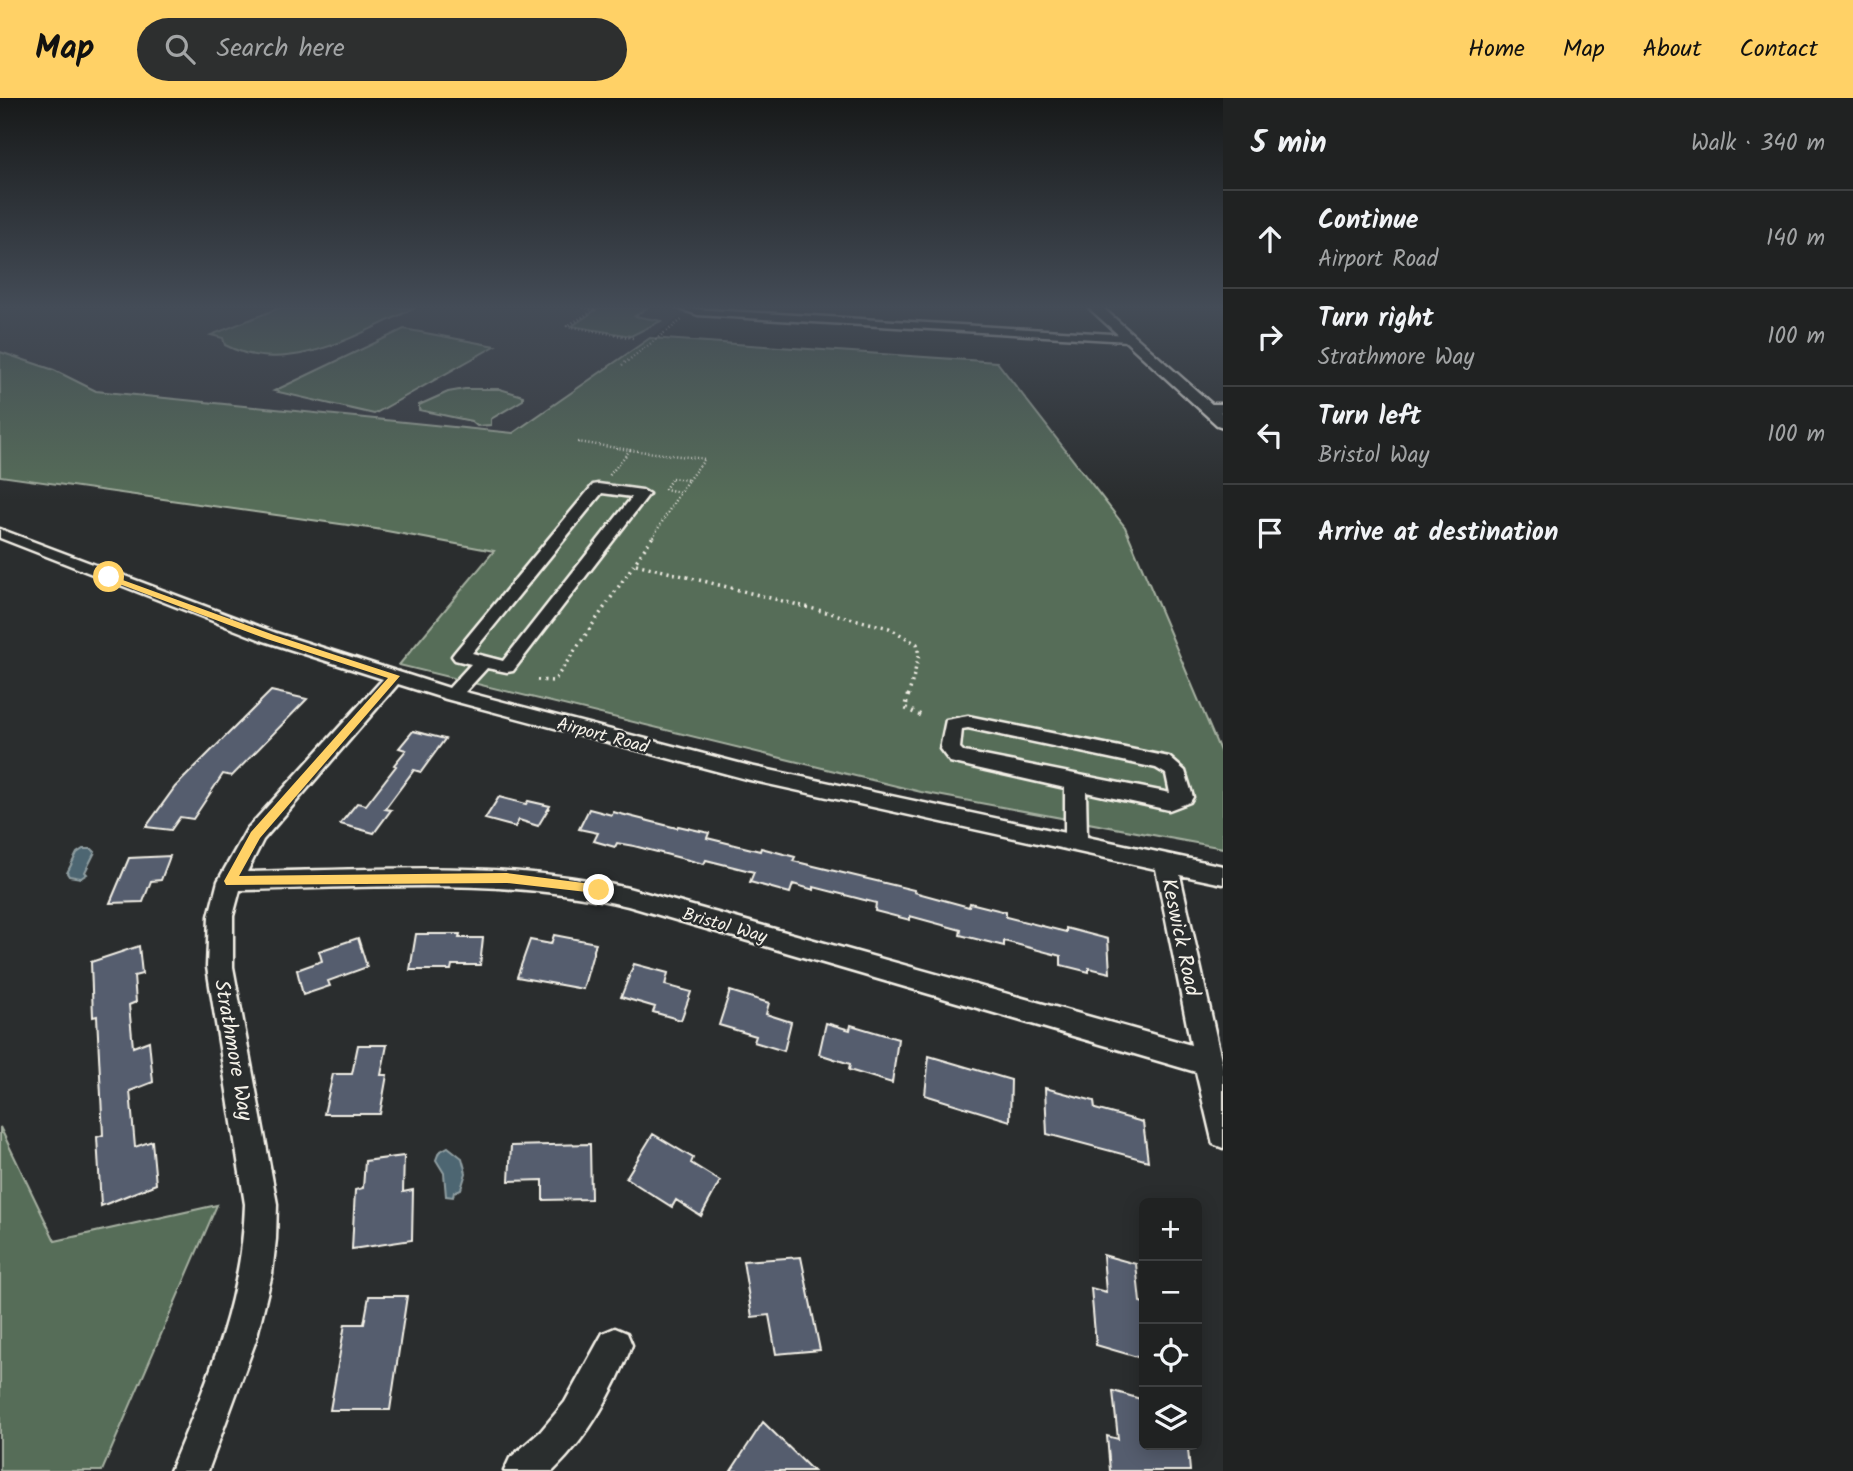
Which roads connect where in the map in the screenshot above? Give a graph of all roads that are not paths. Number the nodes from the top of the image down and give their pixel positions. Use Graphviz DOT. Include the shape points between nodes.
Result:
graph roads {
  1 [pos="1167,372"];
  2 [pos="1206,407"];
  3 [pos="1223,408"];
  4 [pos="1223,422"];
  5 [pos="0,533"];
  6 [pos="482,662"];
  7 [pos="395,676"];
  8 [pos="453,695"];
  9 [pos="1076,783"];
  10 [pos="1077,844"];
  11 [pos="1166,862"];
  12 [pos="1223,875"];
  13 [pos="230,881"];
  14 [pos="1207,1062"];
  15 [pos="1223,1134"];
  16 [pos="615,1345"];
  17 [pos="189,1471"];
  18 [pos="523,1471"];
  1 -- 2 [label="main road"];
  2 -- 3 [label="street"];
  2 -- 4 [label="main road"];
  5 -- 7 [label="street, Airport Road" via="201,612"];
  6 -- 6 [label="street" via="461,656 598,488 642,494 507,667"];
  6 -- 8 [label="street"];
  7 -- 8 [label="street, Airport Road"];
  7 -- 13 [label="street, Strathmore Way" via="255,835"];
  8 -- 10 [label="street, Airport Road" via="750,773"];
  9 -- 9 [label="street" via="957,757 950,748 953,724 968,722 1162,762 1175,771 1182,797 1169,803"];
  9 -- 10 [label="street"];
  10 -- 11 [label="street, Airport Road"];
  11 -- 12 [label="street, Airport Road"];
  11 -- 14 [label="street, Keswick Road"];
  13 -- 14 [label="street, Bristol Way" via="473,877 583,887"];
  13 -- 17 [label="street, Strathmore Way" via="221,916 220,967 261,1204 262,1239 244,1330"];
  14 -- 15 [label="street, Keswick Road"];
  16 -- 18 [label="street" via="601,1380 575,1421"];
}
